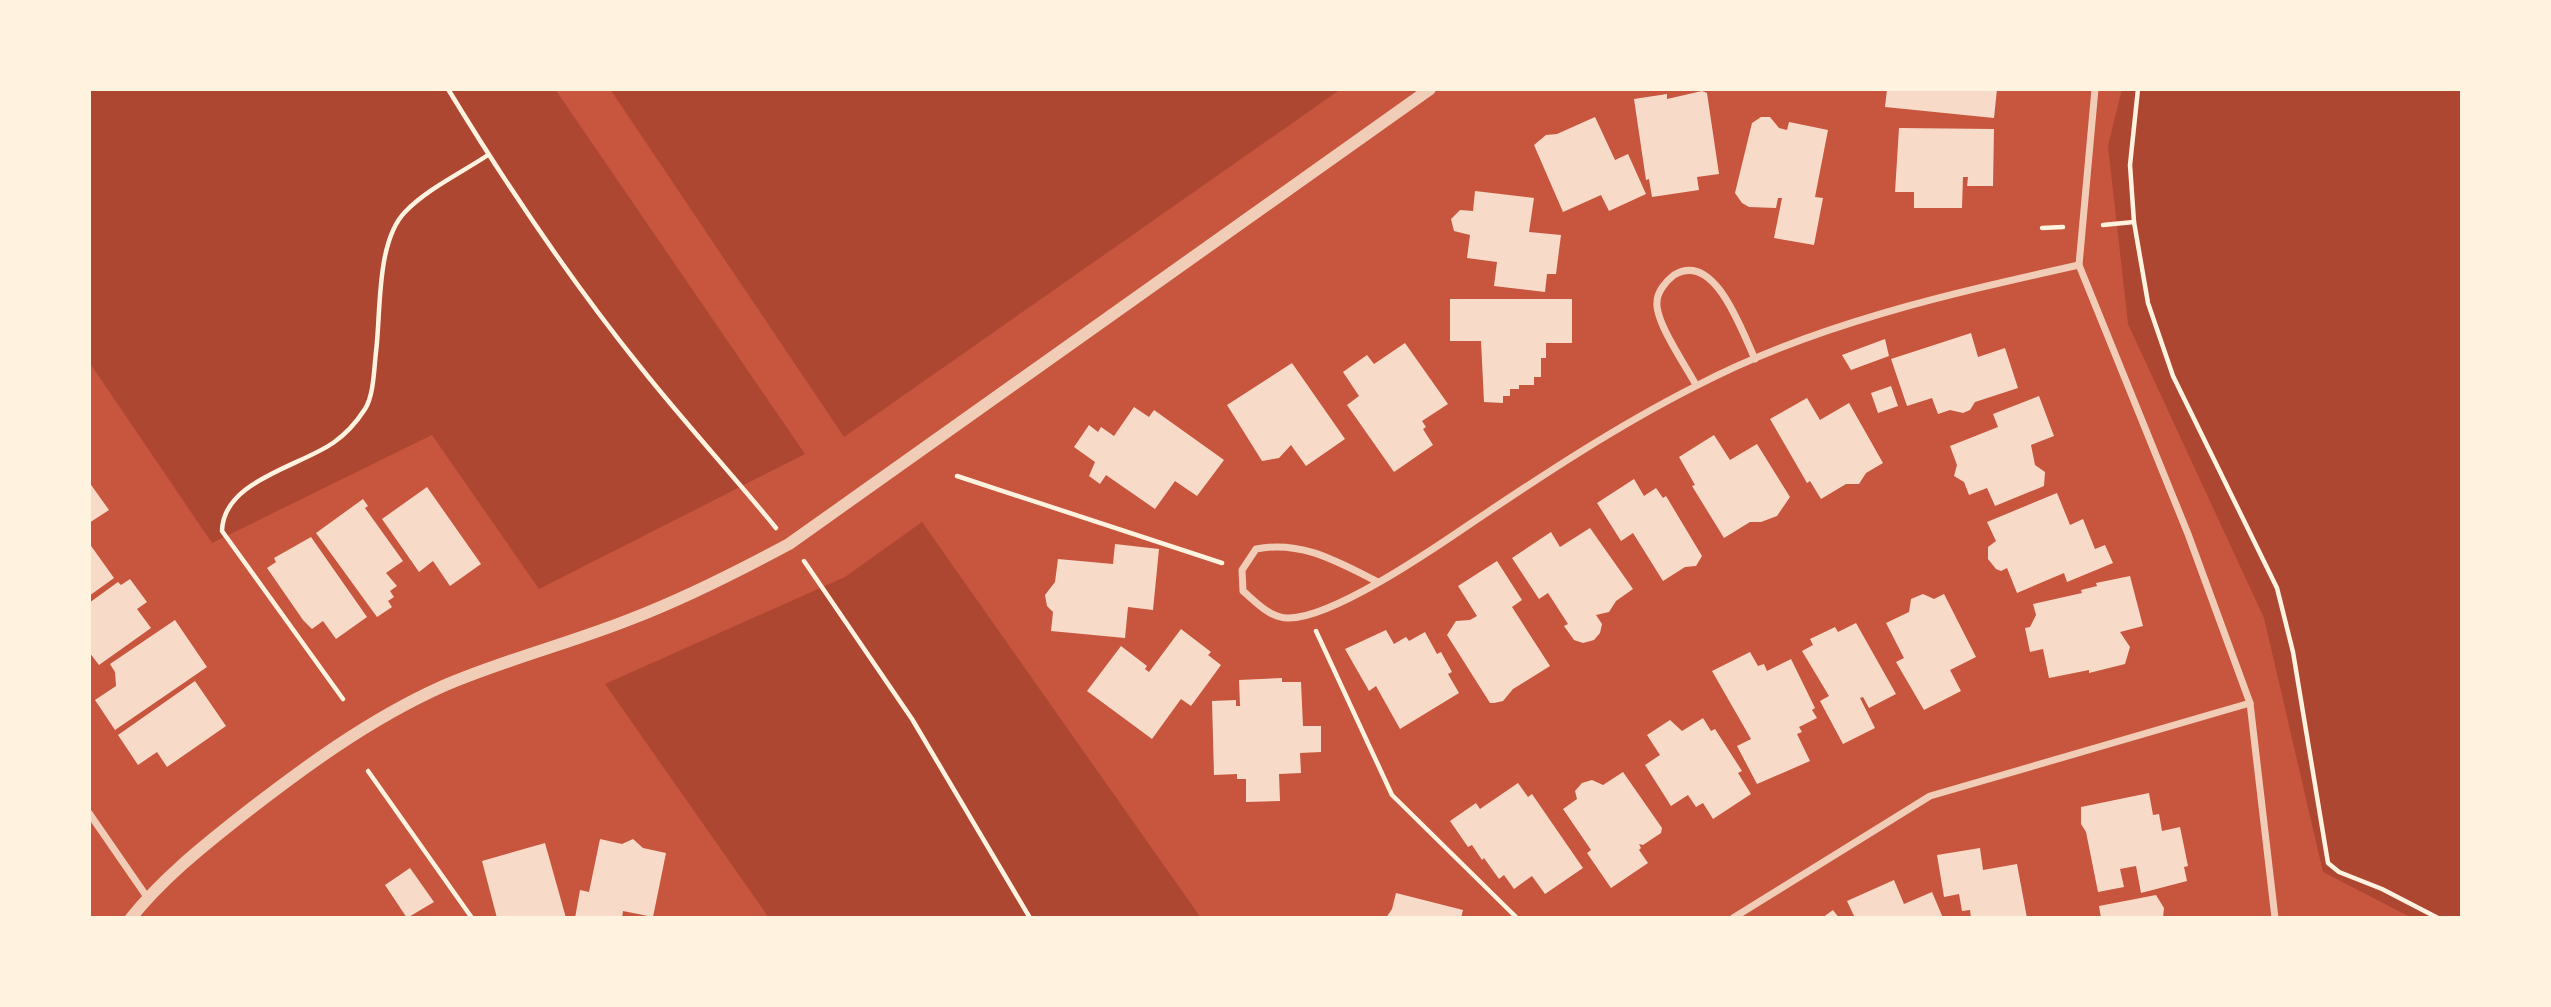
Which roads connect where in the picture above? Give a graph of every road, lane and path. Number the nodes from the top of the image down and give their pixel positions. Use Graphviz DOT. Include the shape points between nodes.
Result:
graph roads {
  1 [pos="448,89"];
  2 [pos="1430,89"];
  3 [pos="2095,89"];
  4 [pos="2138,89"];
  5 [pos="488,155"];
  6 [pos="2079,265"];
  7 [pos="1755,359"];
  8 [pos="1696,385"];
  9 [pos="957,476"];
  10 [pos="789,544"];
  11 [pos="1224,564"];
  12 [pos="1378,582"];
  13 [pos="1314,627"];
  14 [pos="343,699"];
  15 [pos="2250,704"];
  16 [pos="368,771"];
  17 [pos="89,813"];
  18 [pos="148,897"];
  19 [pos="131,918"];
  20 [pos="472,918"];
  21 [pos="1030,918"];
  22 [pos="1517,918"];
  23 [pos="1733,918"];
  24 [pos="2275,918"];
  25 [pos="2438,918"];
  1 -- 5 [label="path"];
  2 -- 10 [label="street"];
  3 -- 6 [label="street"];
  4 -- 25 [label="path" via="2130,165 2148,303 2177,385 2277,588 2293,652 2328,863"];
  5 -- 10 [label="path" via="570,276"];
  5 -- 14 [label="path" via="403,214 391,238 368,405 353,427 332,444 252,486 232,501 222,517 222,531"];
  6 -- 7 [label="street" via="1974,288 1810,337"];
  6 -- 15 [label="street" via="2188,534"];
  7 -- 8 [label="street"];
  7 -- 8 [label="street" via="1729,306 1707,275 1692,270 1675,275 1662,287 1656,302"];
  8 -- 12 [label="street" via="1615,431"];
  9 -- 11 [label="path"];
  10 -- 18 [label="street" via="710,586 630,620 510,660 396,709 264,798"];
  10 -- 21 [label="path" via="818,578 912,719"];
  12 -- 12 [label="street" via="1332,607 1287,618 1267,612 1244,591 1242,570 1256,549 1279,545 1332,559"];
  13 -- 22 [label="path" via="1392,795"];
  15 -- 23 [label="street" via="1930,796"];
  15 -- 24 [label="street"];
  16 -- 20 [label="path"];
  17 -- 18 [label="street"];
  18 -- 19 [label="street"];
}
